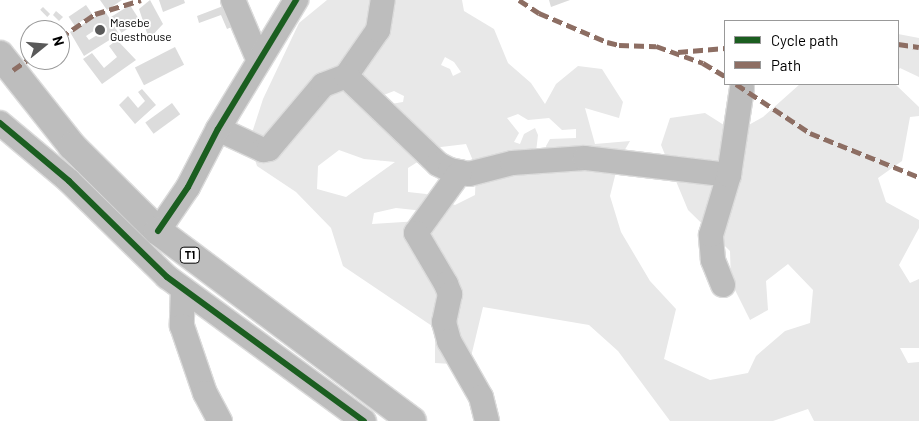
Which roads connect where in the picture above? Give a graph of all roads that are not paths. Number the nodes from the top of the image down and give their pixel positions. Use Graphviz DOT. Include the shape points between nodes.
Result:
graph roads {
  1 [pos="233,0"];
  2 [pos="296,0"];
  3 [pos="383,0"];
  4 [pos="0,55"];
  5 [pos="258,60"];
  6 [pos="346,76"];
  7 [pos="742,88"];
  8 [pos="0,123"];
  9 [pos="218,129"];
  10 [pos="460,172"];
  11 [pos="728,176"];
  12 [pos="158,231"];
  13 [pos="723,285"];
  14 [pos="183,290"];
  15 [pos="220,421"];
  16 [pos="364,421"];
  17 [pos="412,421"];
  18 [pos="487,421"];
  1 -- 5 [label="street"];
  2 -- 5 [label="street"];
  3 -- 6 [label="street" via="378,30"];
  4 -- 12 [label="highway, T1" via="72,146"];
  5 -- 9 [label="street"];
  6 -- 9 [label="street" via="323,85 270,149 263,150"];
  6 -- 10 [label="street" via="438,164"];
  7 -- 11 [label="street"];
  8 -- 14 [label="street" via="69,181"];
  9 -- 12 [label="street" via="188,187"];
  10 -- 11 [label="street" via="469,174 512,163 585,158"];
  10 -- 18 [label="street" via="416,233 450,294 444,322 449,341 481,396"];
  11 -- 13 [label="street" via="711,235 713,260"];
  12 -- 17 [label="highway, T1"];
  14 -- 15 [label="street" via="182,326 205,393"];
  14 -- 16 [label="street"];
}
